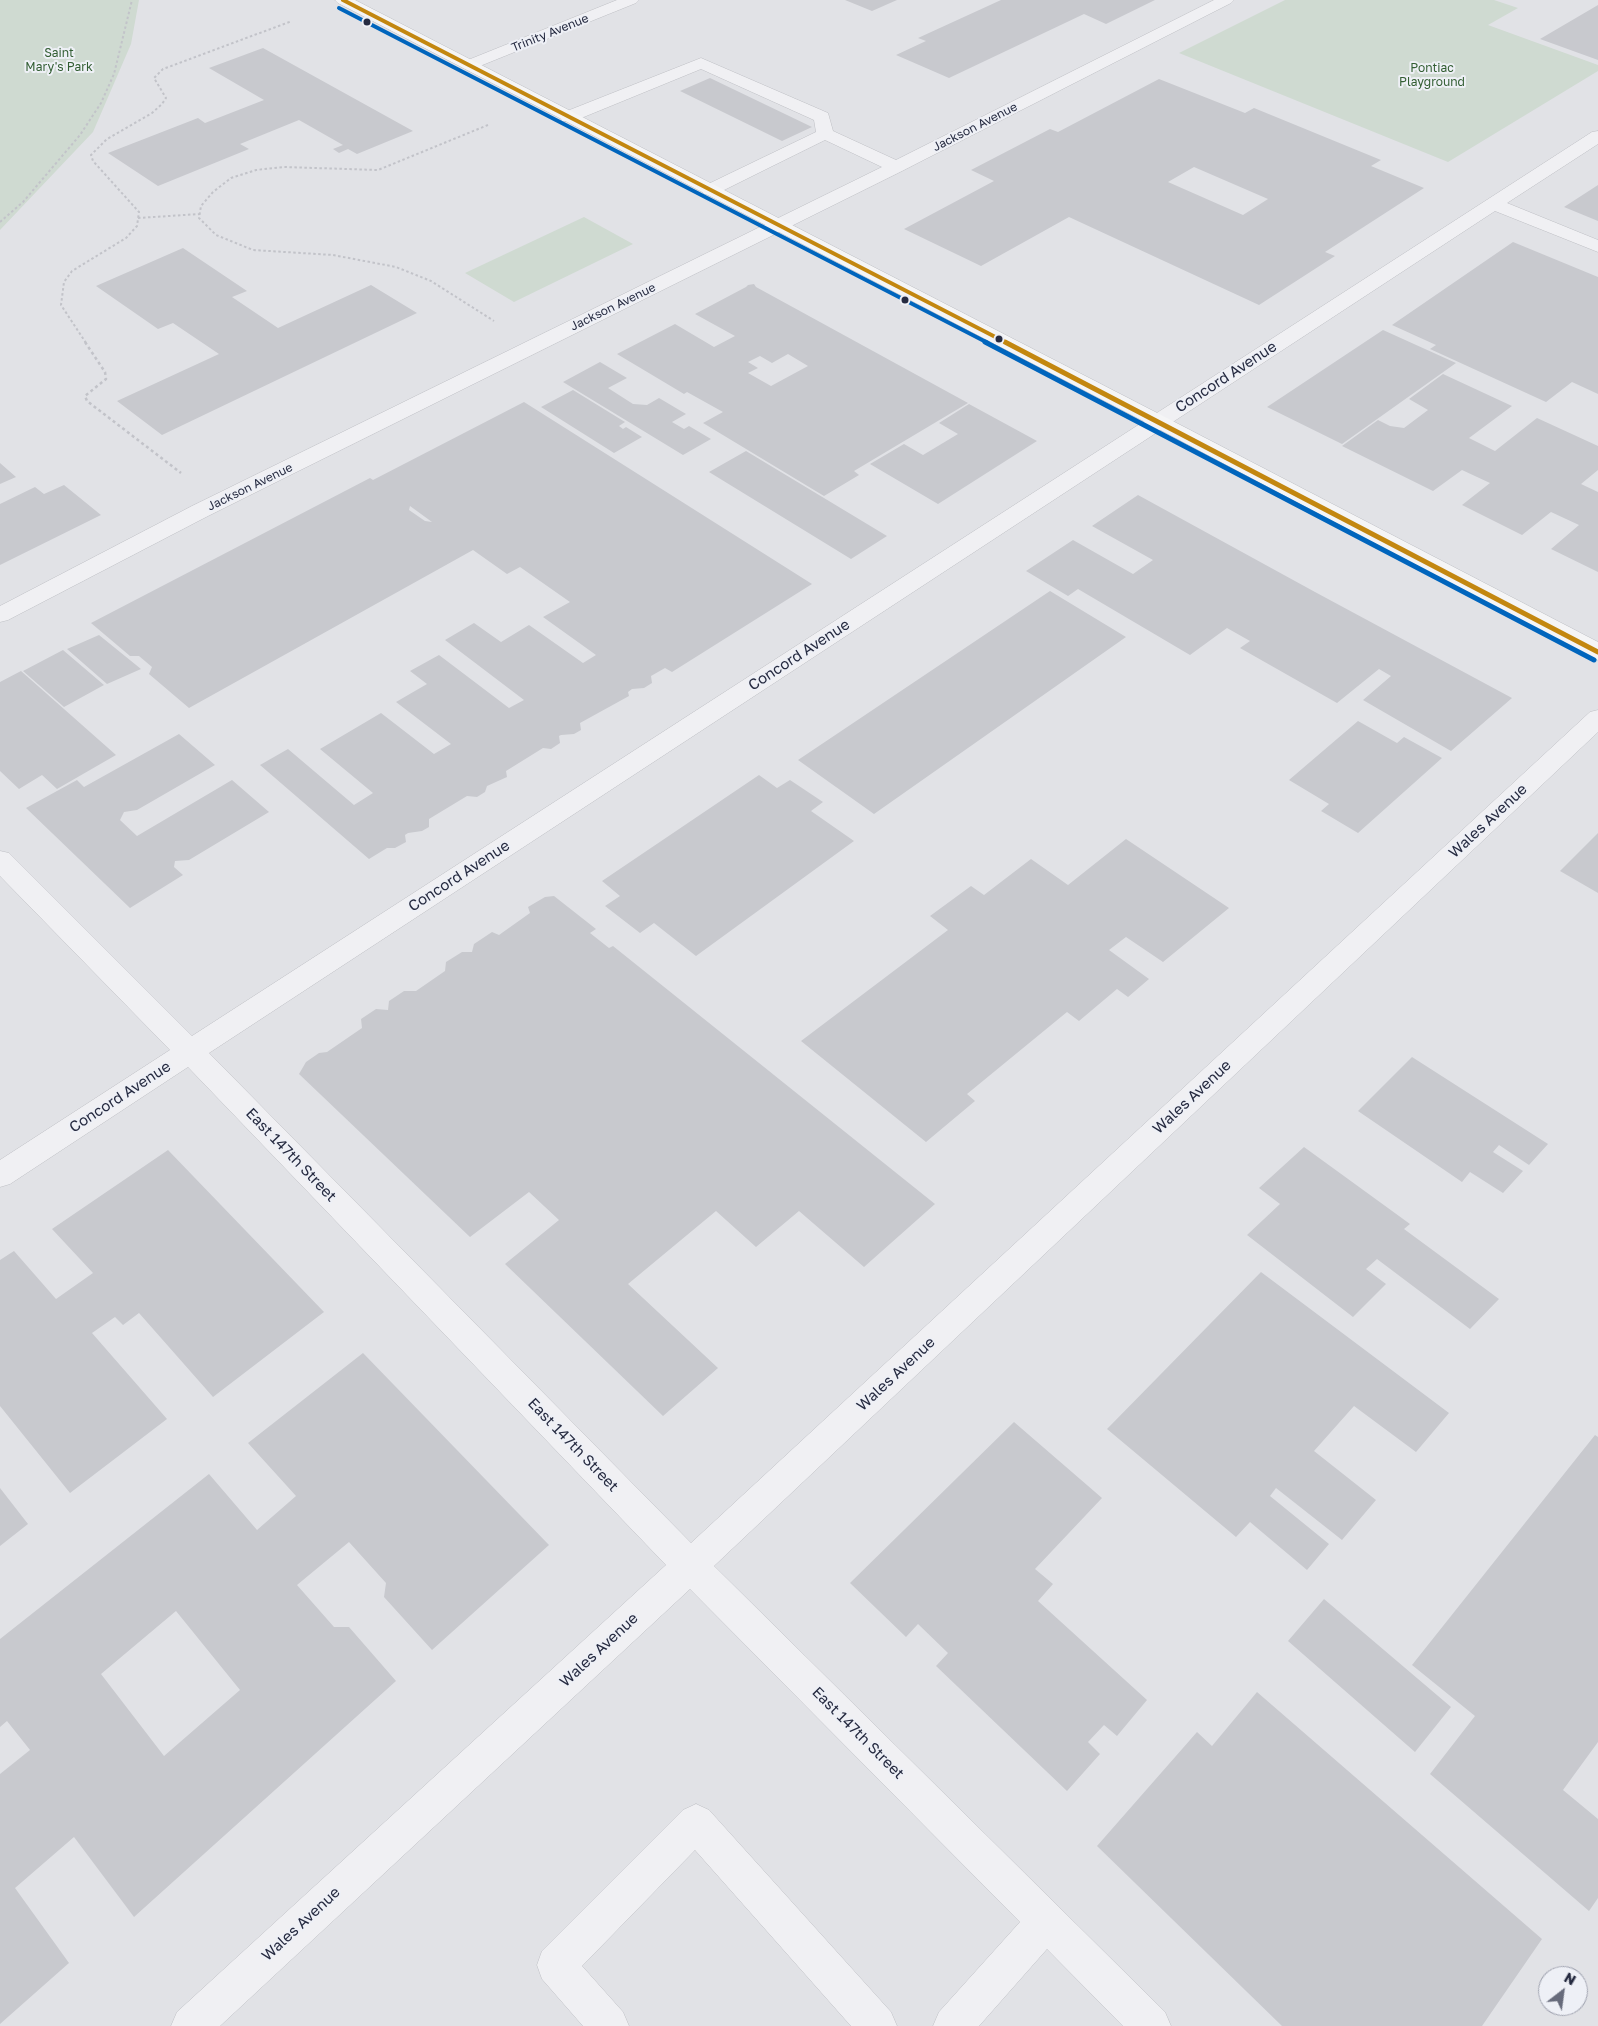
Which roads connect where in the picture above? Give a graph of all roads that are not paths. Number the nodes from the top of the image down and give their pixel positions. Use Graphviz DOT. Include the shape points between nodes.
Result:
graph roads {
  1 [pos="344,0"];
  2 [pos="631,0"];
  3 [pos="1226,0"];
  4 [pos="469,65"];
  5 [pos="568,117"];
  6 [pos="825,134"];
  7 [pos="1598,136"];
  8 [pos="896,167"];
  9 [pos="710,190"];
  10 [pos="1493,204"];
  11 [pos="778,225"];
  12 [pos="1598,247"];
  13 [pos="1158,421"];
  14 [pos="0,615"];
  15 [pos="1598,652"];
  16 [pos="1598,718"];
  17 [pos="0,860"];
  18 [pos="190,1052"];
  19 [pos="0,1175"];
  20 [pos="690,1566"];
  21 [pos="1046,1921"];
  22 [pos="190,2026"];
  23 [pos="609,2026"];
  24 [pos="877,2026"];
  25 [pos="953,2026"];
  26 [pos="1151,2026"];
  1 -- 4 [label="main road"];
  2 -- 4 [label="street, Trinity Avenue"];
  3 -- 8 [label="street, Jackson Avenue"];
  4 -- 5 [label="main road"];
  5 -- 6 [label="street" via="701,63 822,117"];
  5 -- 9 [label="main road"];
  6 -- 8 [label="street"];
  6 -- 9 [label="street"];
  7 -- 10 [label="street, Concord Avenue"];
  8 -- 11 [label="street, Jackson Avenue"];
  9 -- 11 [label="main road"];
  10 -- 12 [label="street"];
  10 -- 13 [label="street, Concord Avenue"];
  11 -- 13 [label="main road"];
  11 -- 14 [label="street, Jackson Avenue" via="200,511"];
  13 -- 15 [label="main road"];
  13 -- 18 [label="street, Concord Avenue"];
  16 -- 20 [label="street, Wales Avenue"];
  17 -- 18 [label="street, East 147th Street"];
  18 -- 19 [label="street, Concord Avenue"];
  18 -- 20 [label="street, East 147th Street"];
  20 -- 21 [label="street, East 147th Street"];
  20 -- 22 [label="street, Wales Avenue"];
  21 -- 25 [label="street"];
  21 -- 26 [label="street, East 147th Street"];
  23 -- 24 [label="street" via="556,1965 696,1823"];
}
